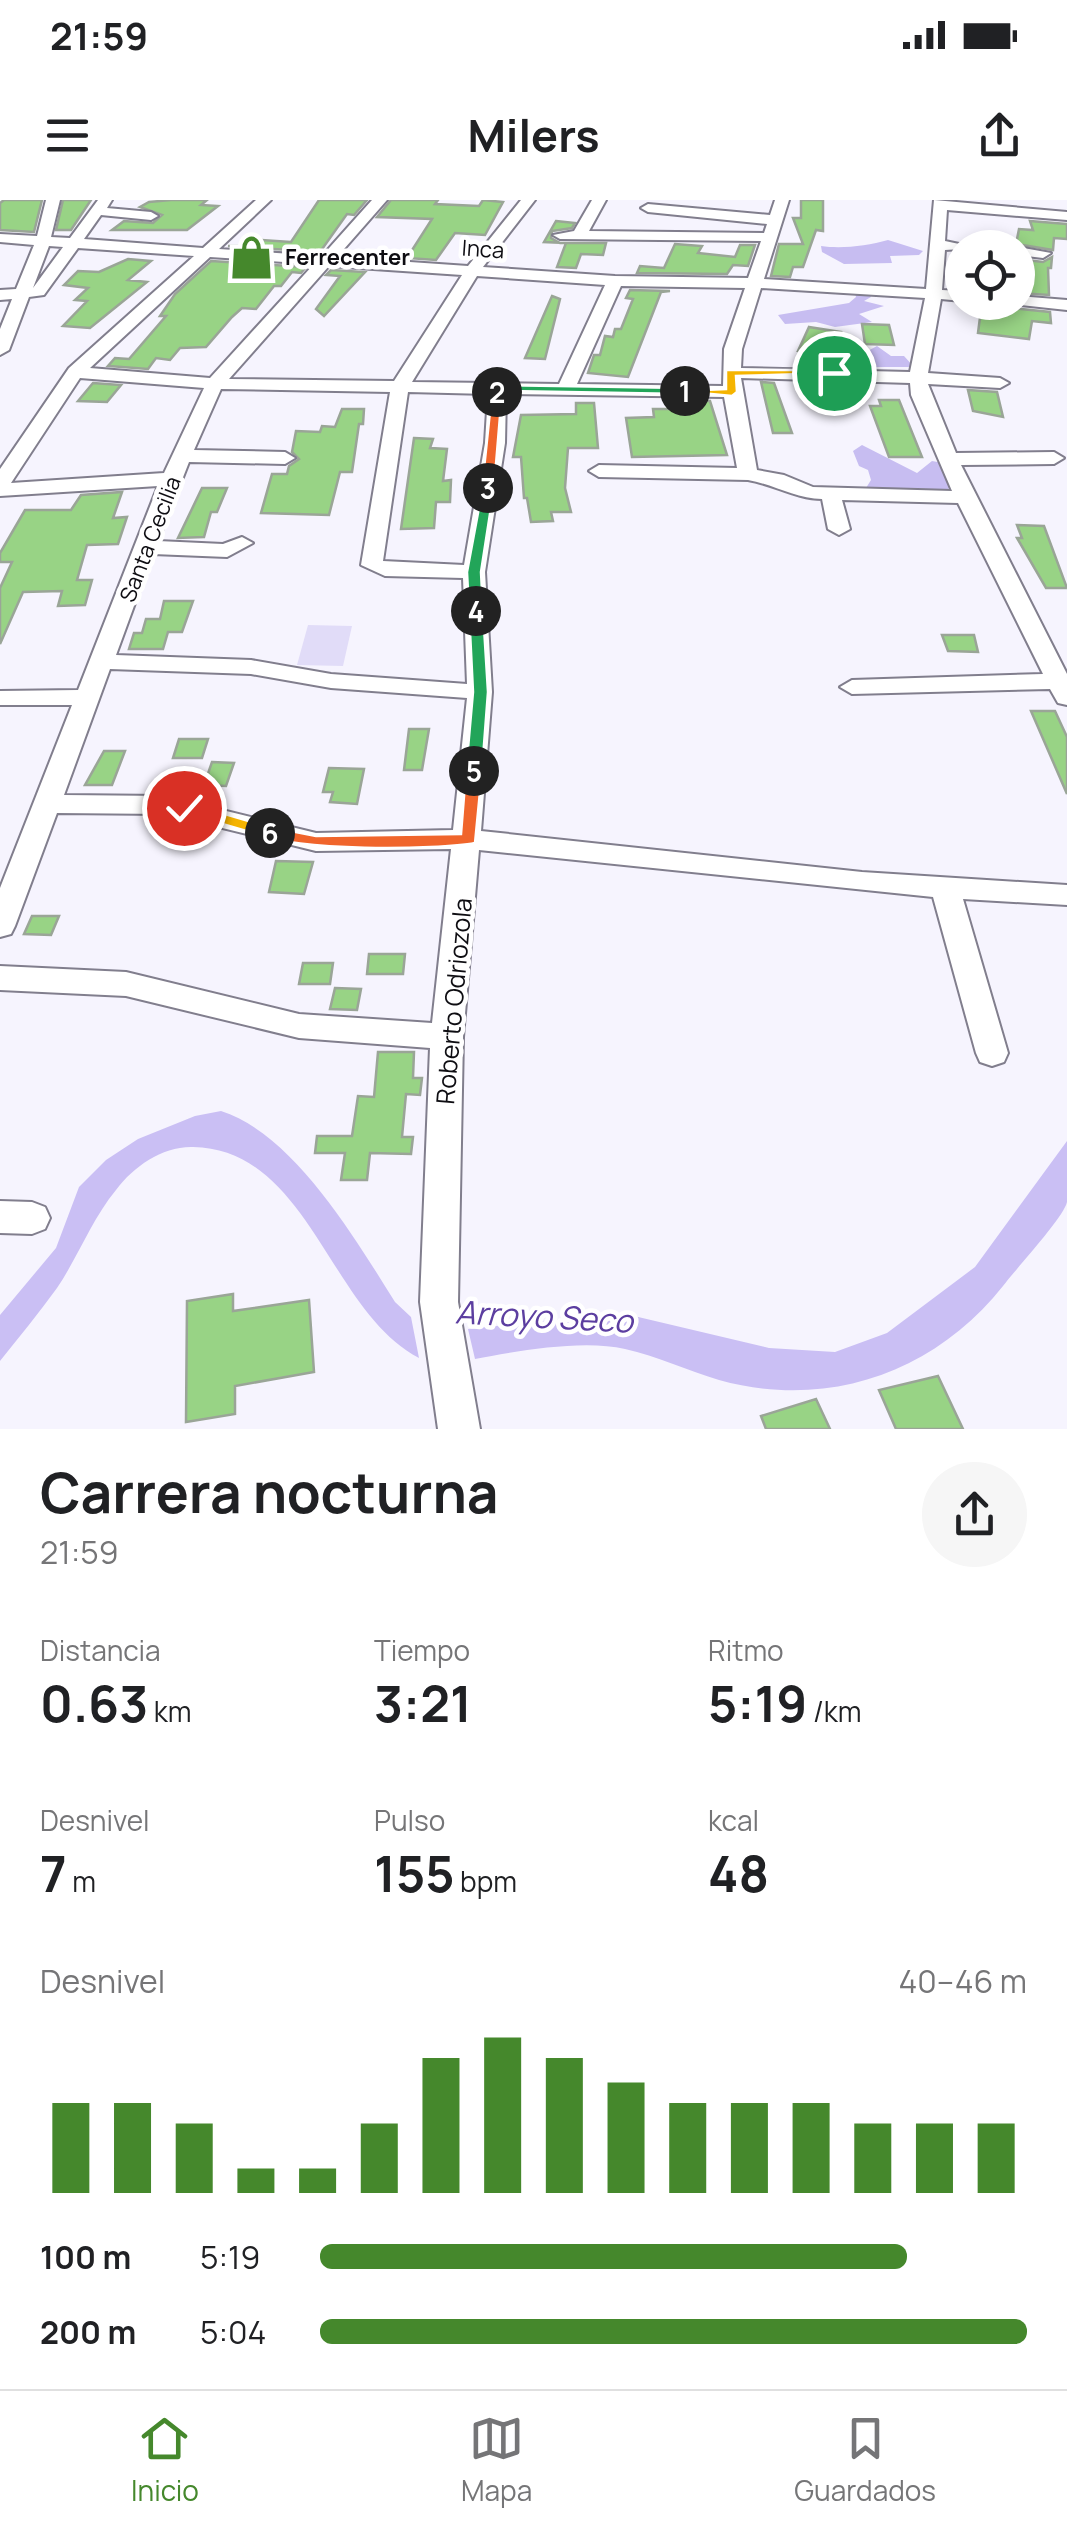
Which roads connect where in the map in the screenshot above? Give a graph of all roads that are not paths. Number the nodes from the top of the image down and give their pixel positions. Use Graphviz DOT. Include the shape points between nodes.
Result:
graph roads {
  1 [pos="53,200"];
  2 [pos="264,200"];
  3 [pos="380,200"];
  4 [pos="528,200"];
  5 [pos="599,200"];
  6 [pos="782,200"];
  7 [pos="941,202"];
  8 [pos="102,206"];
  9 [pos="648,208"];
  10 [pos="150,216"];
  11 [pos="1067,216"];
  12 [pos="775,220"];
  13 [pos="560,235"];
  14 [pos="579,235"];
  15 [pos="769,237"];
  16 [pos="0,238"];
  17 [pos="43,242"];
  18 [pos="73,245"];
  19 [pos="938,245"];
  20 [pos="945,246"];
  21 [pos="1035,252"];
  22 [pos="1043,253"];
  23 [pos="204,255"];
  24 [pos="325,261"];
  25 [pos="473,270"];
  26 [pos="615,281"];
  27 [pos="752,283"];
  28 [pos="934,293"];
  29 [pos="21,294"];
  30 [pos="945,294"];
  31 [pos="0,295"];
  32 [pos="1035,302"];
  33 [pos="1067,305"];
  34 [pos="0,350"];
  35 [pos="75,372"];
  36 [pos="918,378"];
  37 [pos="731,382"];
  38 [pos="1000,383"];
  39 [pos="215,384"];
  40 [pos="400,386"];
  41 [pos="497,387"];
  42 [pos="566,388"];
  43 [pos="182,456"];
  44 [pos="284,458"];
  45 [pos="1054,458"];
  46 [pos="948,459"];
  47 [pos="599,472"];
  48 [pos="748,474"];
  49 [pos="172,479"];
  50 [pos="0,487"];
  51 [pos="832,495"];
  52 [pos="966,497"];
  53 [pos="839,530"];
  54 [pos="242,543"];
  55 [pos="146,547"];
  56 [pos="474,572"];
  57 [pos="104,662"];
  58 [pos="852,687"];
  59 [pos="1062,690"];
  60 [pos="480,692"];
  61 [pos="89,697"];
  62 [pos="0,698"];
  63 [pos="44,804"];
  64 [pos="469,839"];
  65 [pos="944,887"];
  66 [pos="1067,894"];
  67 [pos="0,926"];
  68 [pos="0,978"];
  69 [pos="447,1037"];
  70 [pos="992,1053"];
  71 [pos="459,1429"];
  1 -- 17 [label="street"];
  2 -- 23 [label="street"];
  3 -- 24 [label="street, Santa Cecilia"];
  4 -- 25 [label="street"];
  5 -- 14 [label="street"];
  6 -- 12 [label="street"];
  7 -- 11 [label="street"];
  7 -- 19 [label="street"];
  8 -- 10 [label="street"];
  8 -- 18 [label="street"];
  9 -- 12 [label="street"];
  12 -- 15 [label="street"];
  13 -- 14 [label="street"];
  14 -- 15 [label="street"];
  15 -- 27 [label="street"];
  16 -- 17 [label="street, Inca"];
  17 -- 18 [label="street, Inca"];
  17 -- 29 [label="street"];
  18 -- 23 [label="street, Inca"];
  18 -- 29 [label="street" via="38,292"];
  19 -- 20 [label="street"];
  19 -- 28 [label="street"];
  21 -- 22 [label="street"];
  23 -- 24 [label="street, Inca"];
  23 -- 35 [label="street"];
  24 -- 25 [label="street, Inca"];
  24 -- 39 [label="street, Santa Cecilia"];
  25 -- 26 [label="street, Inca"];
  25 -- 40 [label="street"];
  26 -- 27 [label="street, Inca"];
  26 -- 42 [label="street"];
  27 -- 28 [label="street, Inca"];
  27 -- 37 [label="street"];
  28 -- 30 [label="street, Inca"];
  28 -- 36 [label="street"];
  29 -- 31 [label="street"];
  29 -- 34 [label="street"];
  32 -- 33 [label="street"];
  35 -- 39 [label="street"];
  35 -- 50 [label="street"];
  36 -- 37 [label="street"];
  36 -- 38 [label="street"];
  36 -- 46 [label="street"];
  37 -- 42 [label="street"];
  37 -- 48 [label="street"];
  39 -- 40 [label="street"];
  39 -- 43 [label="street, Santa Cecilia"];
  40 -- 41 [label="street"];
  40 -- 56 [label="street" via="396,476 372,565"];
  41 -- 42 [label="street"];
  41 -- 56 [label="street, Roberto Odriozola"];
  43 -- 44 [label="street"];
  43 -- 49 [label="street, Santa Cecilia"];
  45 -- 46 [label="street"];
  46 -- 52 [label="street"];
  47 -- 48 [label="street"];
  48 -- 51 [label="street"];
  49 -- 50 [label="street"];
  49 -- 55 [label="street, Santa Cecilia"];
  51 -- 52 [label="street"];
  51 -- 53 [label="street"];
  52 -- 59 [label="street"];
  54 -- 55 [label="street" via="227,551"];
  55 -- 57 [label="street, Santa Cecilia"];
  56 -- 60 [label="street, Roberto Odriozola"];
  57 -- 60 [label="street" via="251,667 332,682"];
  57 -- 61 [label="street, Santa Cecilia"];
  58 -- 59 [label="street"];
  60 -- 64 [label="street, Roberto Odriozola"];
  61 -- 62 [label="street"];
  61 -- 63 [label="street, Santa Cecilia"];
  63 -- 64 [label="street" via="165,804 316,842"];
  63 -- 67 [label="street, Santa Cecilia"];
  64 -- 65 [label="street"];
  64 -- 69 [label="street, Roberto Odriozola"];
  65 -- 66 [label="street"];
  65 -- 70 [label="street"];
  68 -- 69 [label="street" via="126,984 305,1027"];
  69 -- 71 [label="street, Roberto Odriozola" via="439,1302"];
}
